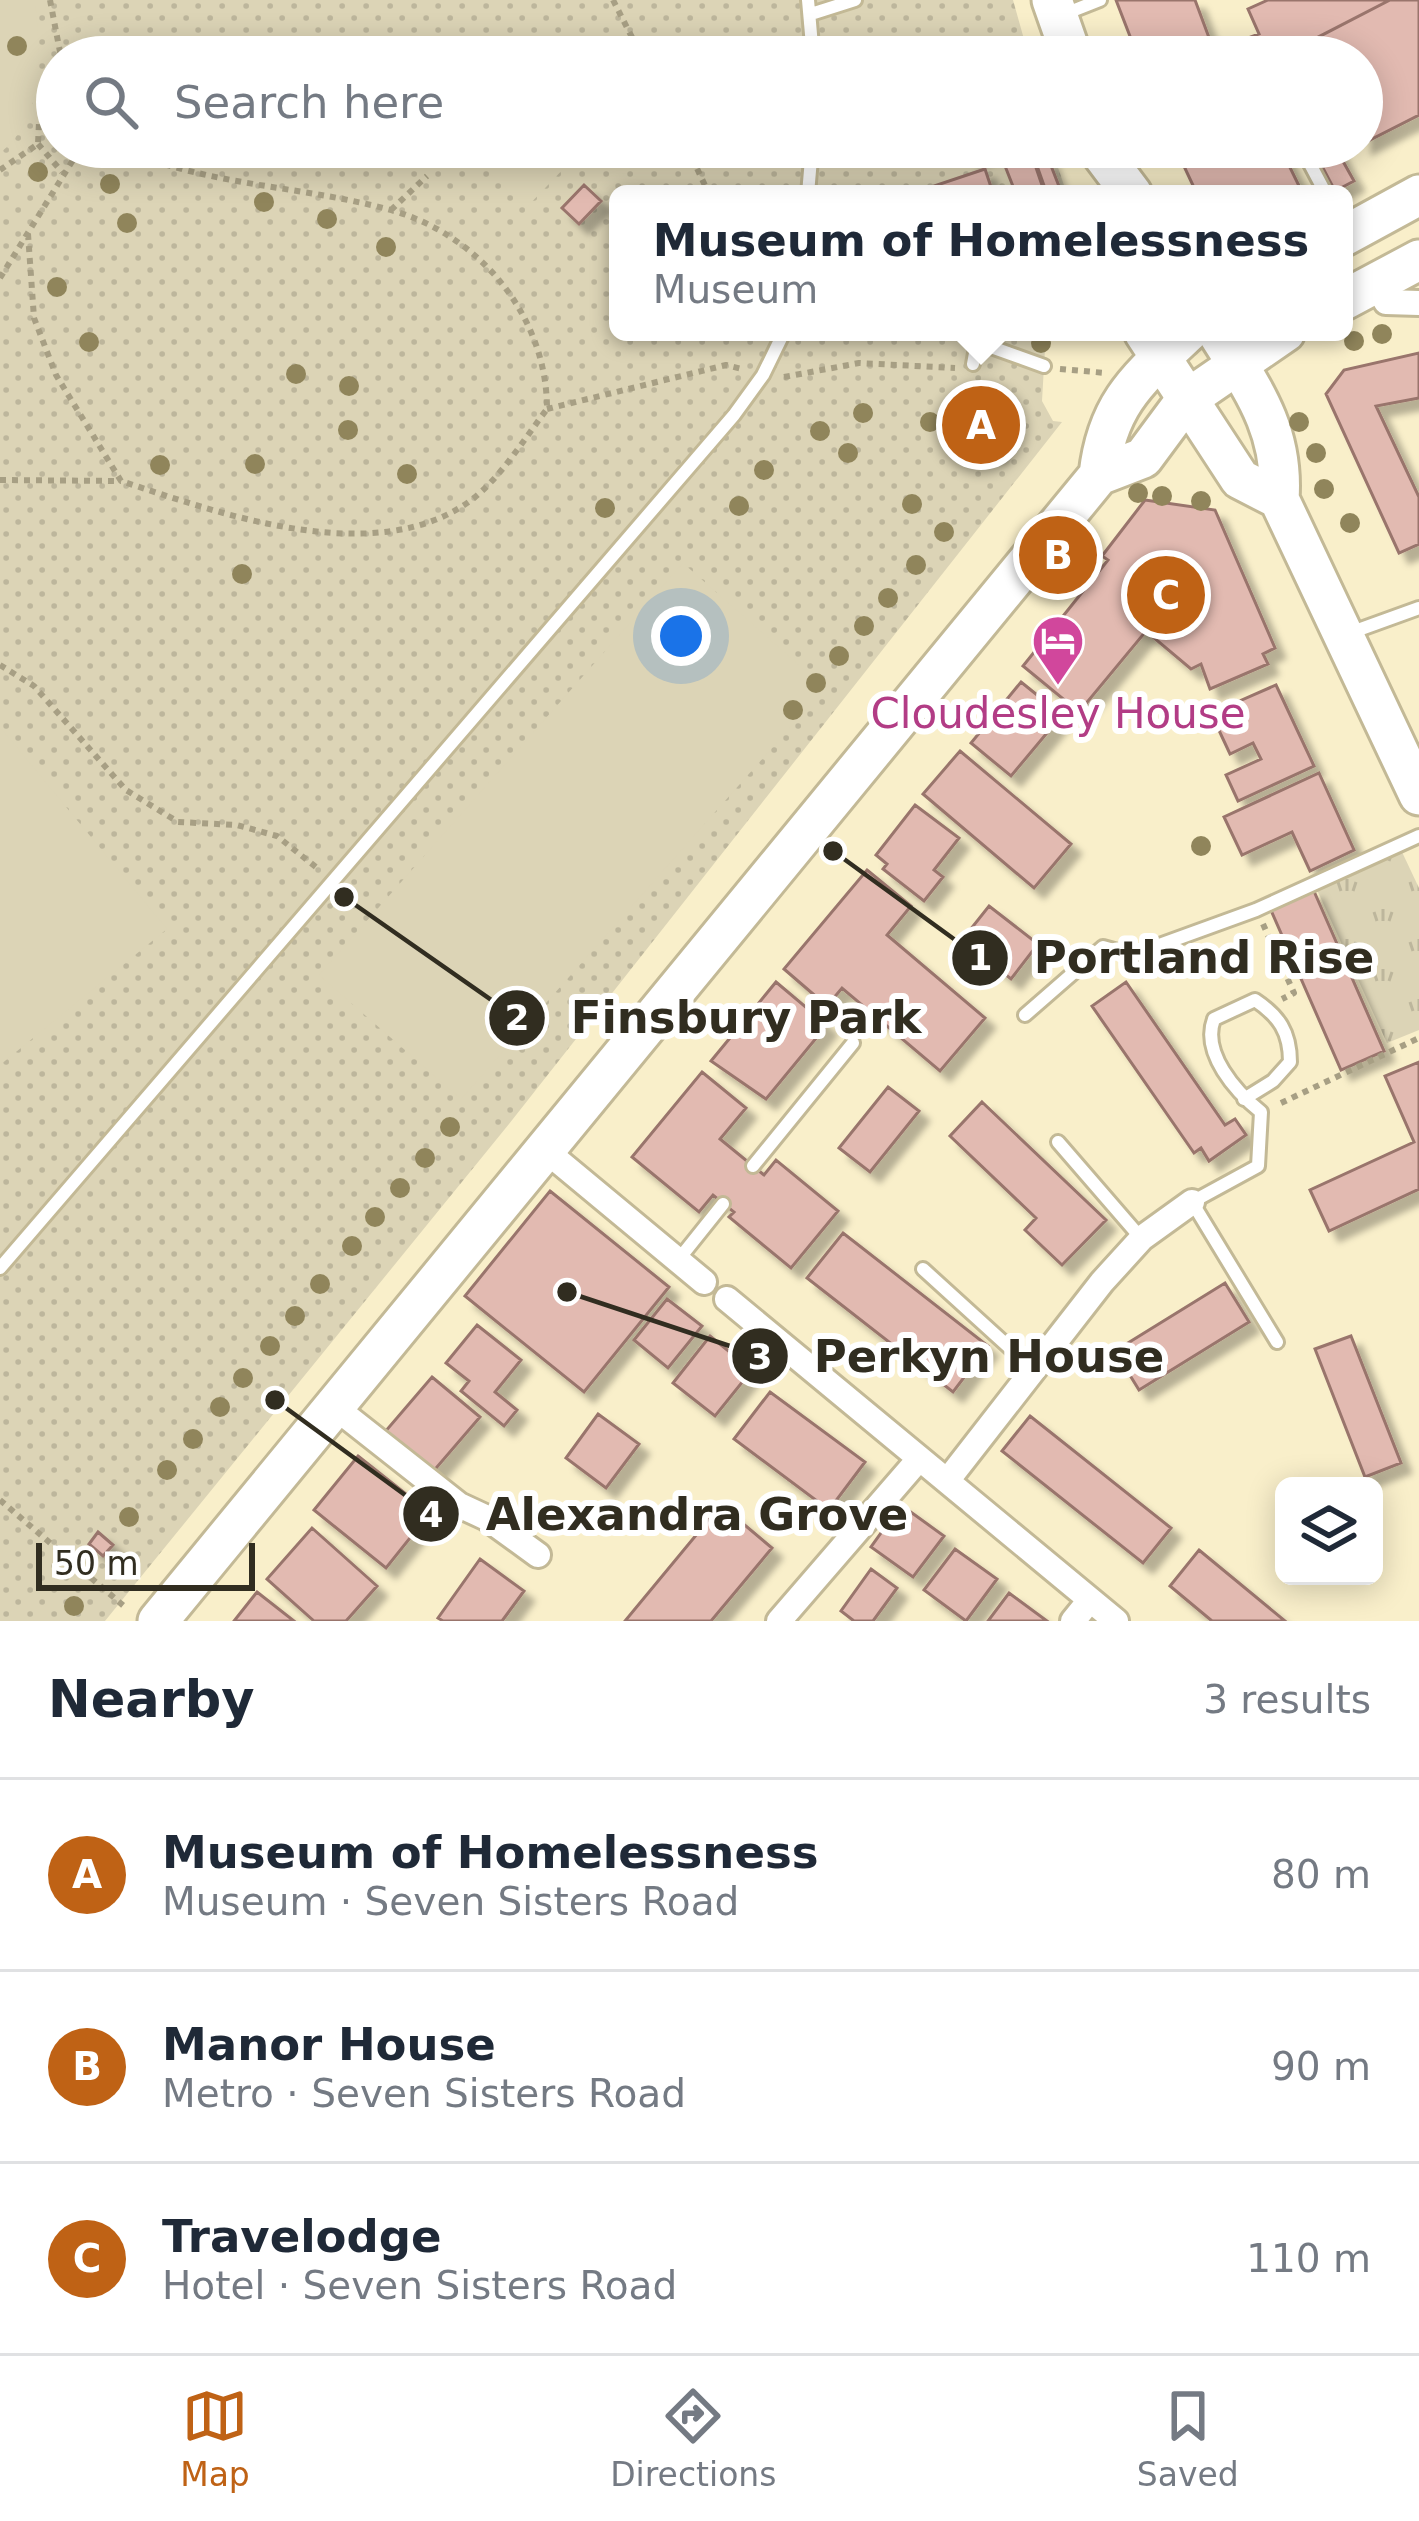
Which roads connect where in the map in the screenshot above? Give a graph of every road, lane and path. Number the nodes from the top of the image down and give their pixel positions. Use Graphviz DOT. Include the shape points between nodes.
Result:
graph roads {
  1 [pos="50,0"];
  2 [pos="613,0"];
  3 [pos="855,0"];
  4 [pos="1100,0"];
  5 [pos="810,7"];
  6 [pos="1055,8"];
  7 [pos="57,36"];
  8 [pos="631,36"];
  9 [pos="36,145"];
  10 [pos="59,168"];
  11 [pos="65,168"];
  12 [pos="181,168"];
  13 [pos="0,170"];
  14 [pos="62,172"];
  15 [pos="427,176"];
  16 [pos="1419,195"];
  17 [pos="391,210"];
  18 [pos="1353,230"];
  19 [pos="28,234"];
  20 [pos="1419,260"];
  21 [pos="0,278"];
  22 [pos="1359,291"];
  23 [pos="1419,303"];
  24 [pos="780,341"];
  25 [pos="979,341"];
  26 [pos="987,341"];
  27 [pos="1164,341"];
  28 [pos="1227,348"];
  29 [pos="1044,366"];
  30 [pos="973,370"];
  31 [pos="1069,370"];
  32 [pos="764,374"];
  33 [pos="1115,374"];
  34 [pos="1186,400"];
  35 [pos="547,409"];
  36 [pos="1099,475"];
  37 [pos="0,480"];
  38 [pos="121,481"];
  39 [pos="1279,499"];
  40 [pos="1419,608"];
  41 [pos="1345,634"];
  42 [pos="0,665"];
  43 [pos="1419,795"];
  44 [pos="1419,836"];
  45 [pos="333,883"];
  46 [pos="1256,910"];
  47 [pos="1267,1008"];
  48 [pos="1025,1016"];
  49 [pos="1419,1038"];
  50 [pos="853,1043"];
  51 [pos="1244,1099"];
  52 [pos="1261,1112"];
  53 [pos="1058,1142"];
  54 [pos="544,1150"];
  55 [pos="753,1166"];
  56 [pos="1192,1202"];
  57 [pos="723,1204"];
  58 [pos="1142,1238"];
  59 [pos="679,1259"];
  60 [pos="0,1268"];
  61 [pos="923,1269"];
  62 [pos="704,1282"];
  63 [pos="727,1299"];
  64 [pos="1277,1342"];
  65 [pos="1032,1367"];
  66 [pos="336,1408"];
  67 [pos="919,1459"];
  68 [pos="947,1480"];
  69 [pos="0,1500"];
  70 [pos="538,1556"];
  71 [pos="1090,1600"];
  72 [pos="141,1614"];
  73 [pos="778,1621"];
  74 [pos="1073,1621"];
  75 [pos="1116,1621"];
  1 -- 7 [label="path"];
  2 -- 8 [label="path"];
  3 -- 5 [label="lane"];
  4 -- 6 [label="lane"];
  9 -- 13 [label="path"];
  10 -- 14 [label="path"];
  11 -- 14 [label="path"];
  12 -- 17 [label="path"];
  14 -- 19 [label="path"];
  15 -- 17 [label="path"];
  16 -- 18 [label="main road"];
  17 -- 35 [label="path" via="440,232 491,270 525,311 543,351"];
  19 -- 21 [label="path"];
  19 -- 38 [label="path" via="34,318 56,375"];
  20 -- 22 [label="main road"];
  22 -- 23 [label="street"];
  24 -- 32 [label="lane"];
  25 -- 30 [label="lane"];
  26 -- 29 [label="lane"];
  27 -- 34 [label="main road"];
  27 -- 36 [label="main road" via="1104,430"];
  28 -- 34 [label="main road"];
  28 -- 39 [label="main road" via="1282,457"];
  30 -- 32 [label="path" via="860,363 797,379"];
  31 -- 33 [label="path"];
  32 -- 35 [label="path" via="726,365"];
  32 -- 45 [label="lane"];
  34 -- 36 [label="main road" via="1143,458"];
  34 -- 39 [label="main road" via="1240,479"];
  35 -- 38 [label="path" via="470,501 417,524 362,532 257,525"];
  36 -- 54 [label="main road"];
  37 -- 38 [label="path"];
  39 -- 41 [label="main road"];
  40 -- 41 [label="lane"];
  41 -- 43 [label="main road"];
  42 -- 45 [label="path" via="34,686 126,790 178,822 277,836"];
  44 -- 46 [label="lane"];
  45 -- 60 [label="lane"];
  46 -- 47 [label="path" via="1294,993"];
  46 -- 48 [label="lane" via="1132,955 1103,947"];
  47 -- 51 [label="lane" via="1290,1043 1290,1062"];
  47 -- 51 [label="lane" via="1255,1000 1233,1006 1208,1035"];
  49 -- 52 [label="path"];
  50 -- 55 [label="lane"];
  51 -- 52 [label="lane"];
  52 -- 56 [label="lane" via="1258,1166"];
  53 -- 58 [label="lane"];
  54 -- 59 [label="street"];
  54 -- 66 [label="main road"];
  56 -- 58 [label="street"];
  56 -- 64 [label="lane"];
  57 -- 59 [label="lane"];
  58 -- 65 [label="street"];
  59 -- 62 [label="street"];
  61 -- 65 [label="lane"];
  62 -- 63 [label="lane"];
  63 -- 67 [label="street"];
  65 -- 68 [label="street"];
  66 -- 70 [label="street"];
  66 -- 72 [label="main road"];
  67 -- 68 [label="street"];
  67 -- 73 [label="street"];
  68 -- 71 [label="street"];
  69 -- 72 [label="path"];
  71 -- 74 [label="street"];
  71 -- 75 [label="street"];
}
